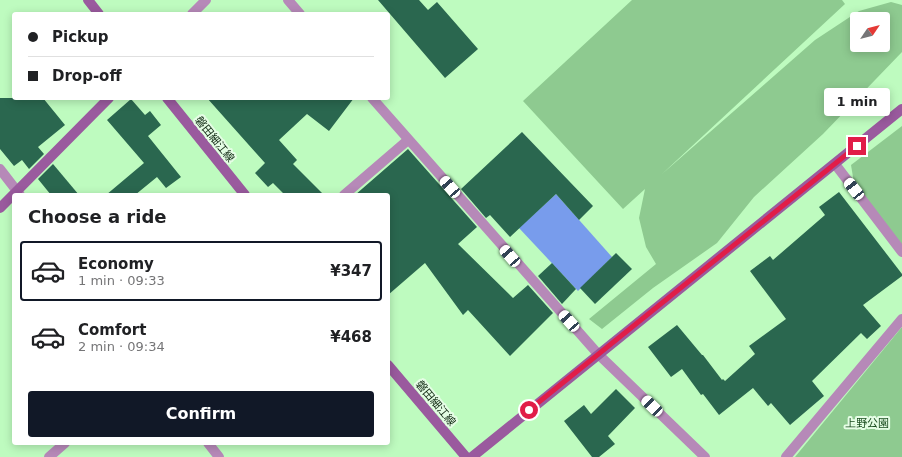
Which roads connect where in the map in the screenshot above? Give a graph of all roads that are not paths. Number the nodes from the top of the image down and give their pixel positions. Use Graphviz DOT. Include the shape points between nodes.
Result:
graph roads {
  1 [pos="88,0"];
  2 [pos="206,0"];
  3 [pos="288,0"];
  4 [pos="97,12"];
  5 [pos="194,12"];
  6 [pos="298,12"];
  7 [pos="107,100"];
  8 [pos="169,100"];
  9 [pos="374,100"];
  10 [pos="902,109"];
  11 [pos="408,140"];
  12 [pos="835,164"];
  13 [pos="0,169"];
  14 [pos="18,193"];
  15 [pos="243,193"];
  16 [pos="346,193"];
  17 [pos="12,198"];
  18 [pos="0,208"];
  19 [pos="902,252"];
  20 [pos="902,319"];
  21 [pos="598,354"];
  22 [pos="390,367"];
  23 [pos="63,445"];
  24 [pos="210,445"];
  25 [pos="49,457"];
  26 [pos="219,457"];
  27 [pos="466,457"];
  28 [pos="472,457"];
  29 [pos="705,457"];
  30 [pos="786,457"];
  1 -- 4 [label="street"];
  2 -- 5 [label="street"];
  3 -- 6 [label="street"];
  7 -- 14 [label="street"];
  8 -- 15 [label="street, 磐田細江線"];
  9 -- 11 [label="street"];
  10 -- 12 [label="street"];
  11 -- 16 [label="street"];
  11 -- 21 [label="street"];
  12 -- 19 [label="street"];
  12 -- 21 [label="street"];
  13 -- 14 [label="street"];
  17 -- 18 [label="street"];
  20 -- 30 [label="street"];
  21 -- 28 [label="street"];
  21 -- 29 [label="street"];
  22 -- 27 [label="street, 磐田細江線"];
  23 -- 25 [label="street"];
  24 -- 26 [label="street"];
}
